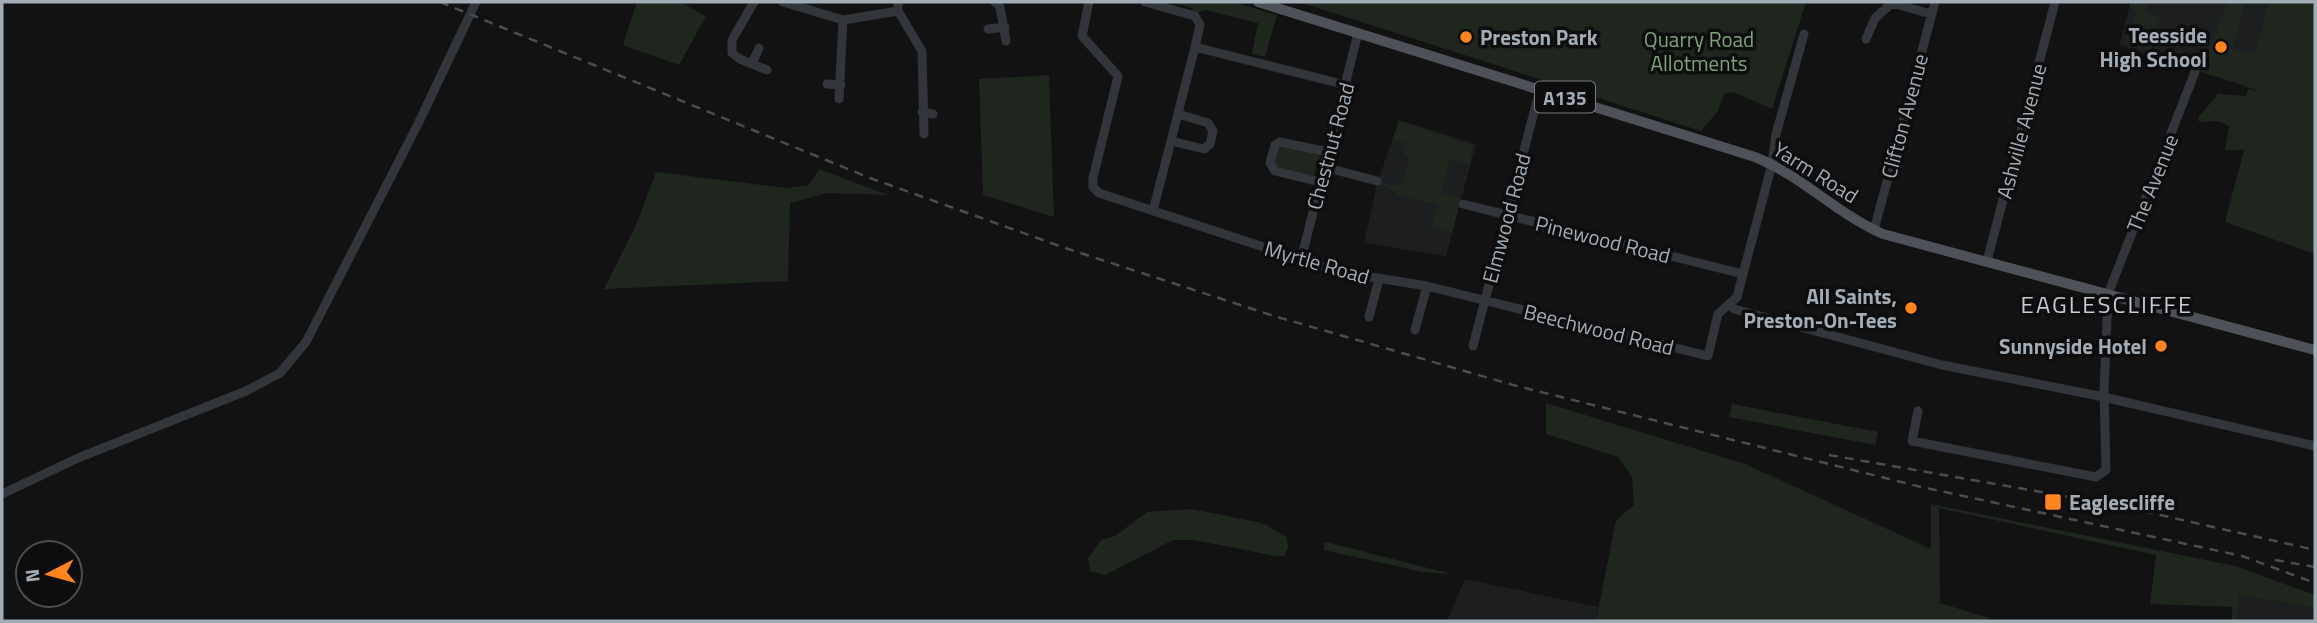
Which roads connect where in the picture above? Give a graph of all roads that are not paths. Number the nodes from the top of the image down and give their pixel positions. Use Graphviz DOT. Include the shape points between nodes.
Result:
graph roads {
  1 [pos="476,2"];
  2 [pos="754,2"];
  3 [pos="783,2"];
  4 [pos="995,2"];
  5 [pos="1089,2"];
  6 [pos="1145,2"];
  7 [pos="1258,2"];
  8 [pos="1935,2"];
  9 [pos="2055,2"];
  10 [pos="1890,3"];
  11 [pos="806,6"];
  12 [pos="898,6"];
  13 [pos="1931,14"];
  14 [pos="843,20"];
  15 [pos="1004,27"];
  16 [pos="988,29"];
  17 [pos="1359,33"];
  18 [pos="1804,34"];
  19 [pos="1866,39"];
  20 [pos="1006,41"];
  21 [pos="1195,47"];
  22 [pos="759,48"];
  23 [pos="752,64"];
  24 [pos="767,70"];
  25 [pos="2195,72"];
  26 [pos="827,84"];
  27 [pos="841,85"];
  28 [pos="1346,85"];
  29 [pos="1540,89"];
  30 [pos="839,99"];
  31 [pos="922,112"];
  32 [pos="933,114"];
  33 [pos="1178,114"];
  34 [pos="924,134"];
  35 [pos="1171,141"];
  36 [pos="1328,152"];
  37 [pos="1772,164"];
  38 [pos="1324,167"];
  39 [pos="1377,181"];
  40 [pos="1320,182"];
  41 [pos="1462,204"];
  42 [pos="1153,211"];
  43 [pos="1507,214"];
  44 [pos="1874,230"];
  45 [pos="1301,260"];
  46 [pos="1987,261"];
  47 [pos="1743,274"];
  48 [pos="1379,279"];
  49 [pos="1427,286"];
  50 [pos="2108,294"];
  51 [pos="1485,300"];
  52 [pos="1730,304"];
  53 [pos="1369,317"];
  54 [pos="1415,330"];
  55 [pos="1473,346"];
  56 [pos="2315,350"];
  57 [pos="2104,397"];
  58 [pos="1918,411"];
  59 [pos="2315,446"];
  60 [pos="2,494"];
  1 -- 60 [label="street" via="422,117 291,363 246,391 78,458"];
  2 -- 23 [label="street" via="732,40 732,53"];
  3 -- 11 [label="street"];
  4 -- 15 [label="street"];
  5 -- 42 [label="street, Myrtle Road" via="1082,36 1117,73 1118,80 1093,187"];
  6 -- 21 [label="street" via="1195,16 1200,25"];
  7 -- 17 [label="main road, Yarm Road / A135"];
  8 -- 13 [label="street, Clifton Avenue"];
  9 -- 46 [label="street, Ashville Avenue"];
  10 -- 13 [label="street"];
  10 -- 19 [label="street" via="1875,18"];
  11 -- 14 [label="street"];
  12 -- 14 [label="street"];
  12 -- 31 [label="street" via="922,51"];
  13 -- 44 [label="street, Clifton Avenue"];
  14 -- 27 [label="street"];
  15 -- 16 [label="street"];
  15 -- 20 [label="street"];
  17 -- 28 [label="street, Chestnut Road"];
  17 -- 29 [label="main road, Yarm Road / A135"];
  18 -- 37 [label="street"];
  21 -- 28 [label="street"];
  21 -- 33 [label="street"];
  22 -- 23 [label="street"];
  23 -- 24 [label="street"];
  25 -- 50 [label="street, The Avenue"];
  26 -- 27 [label="street"];
  27 -- 30 [label="street"];
  28 -- 36 [label="street, Chestnut Road"];
  29 -- 37 [label="main road, Yarm Road / A135"];
  29 -- 43 [label="street, Elmwood Road"];
  31 -- 32 [label="street"];
  31 -- 34 [label="street"];
  33 -- 35 [label="street"];
  33 -- 35 [label="street" via="1208,123 1213,131 1210,144 1204,149"];
  35 -- 42 [label="street"];
  36 -- 38 [label="street, Chestnut Road"];
  36 -- 40 [label="street" via="1282,142 1275,145 1272,169"];
  37 -- 44 [label="main road, Yarm Road / A135"];
  37 -- 47 [label="street"];
  38 -- 39 [label="street"];
  38 -- 40 [label="street, Chestnut Road"];
  40 -- 45 [label="street, Chestnut Road"];
  41 -- 43 [label="street, Pinewood Road"];
  42 -- 45 [label="street, Myrtle Road"];
  43 -- 47 [label="street, Pinewood Road"];
  43 -- 51 [label="street, Elmwood Road"];
  44 -- 46 [label="main road, Yarm Road / A135"];
  45 -- 48 [label="street, Myrtle Road"];
  46 -- 50 [label="main road, Yarm Road / A135"];
  47 -- 52 [label="street" via="1737,297"];
  48 -- 49 [label="street, Myrtle Road"];
  48 -- 53 [label="street"];
  49 -- 51 [label="street, Myrtle Road"];
  49 -- 54 [label="street"];
  50 -- 56 [label="main road, Yarm Road / A135"];
  50 -- 57 [label="street, The Avenue"];
  51 -- 52 [label="street, Beechwood Road" via="1708,356 1718,314"];
  51 -- 55 [label="street, Elmwood Road"];
  52 -- 57 [label="street" via="1734,309 1916,358"];
  57 -- 58 [label="street, The Avenue" via="2106,470 2096,477 1912,441"];
  57 -- 59 [label="street"];
}
